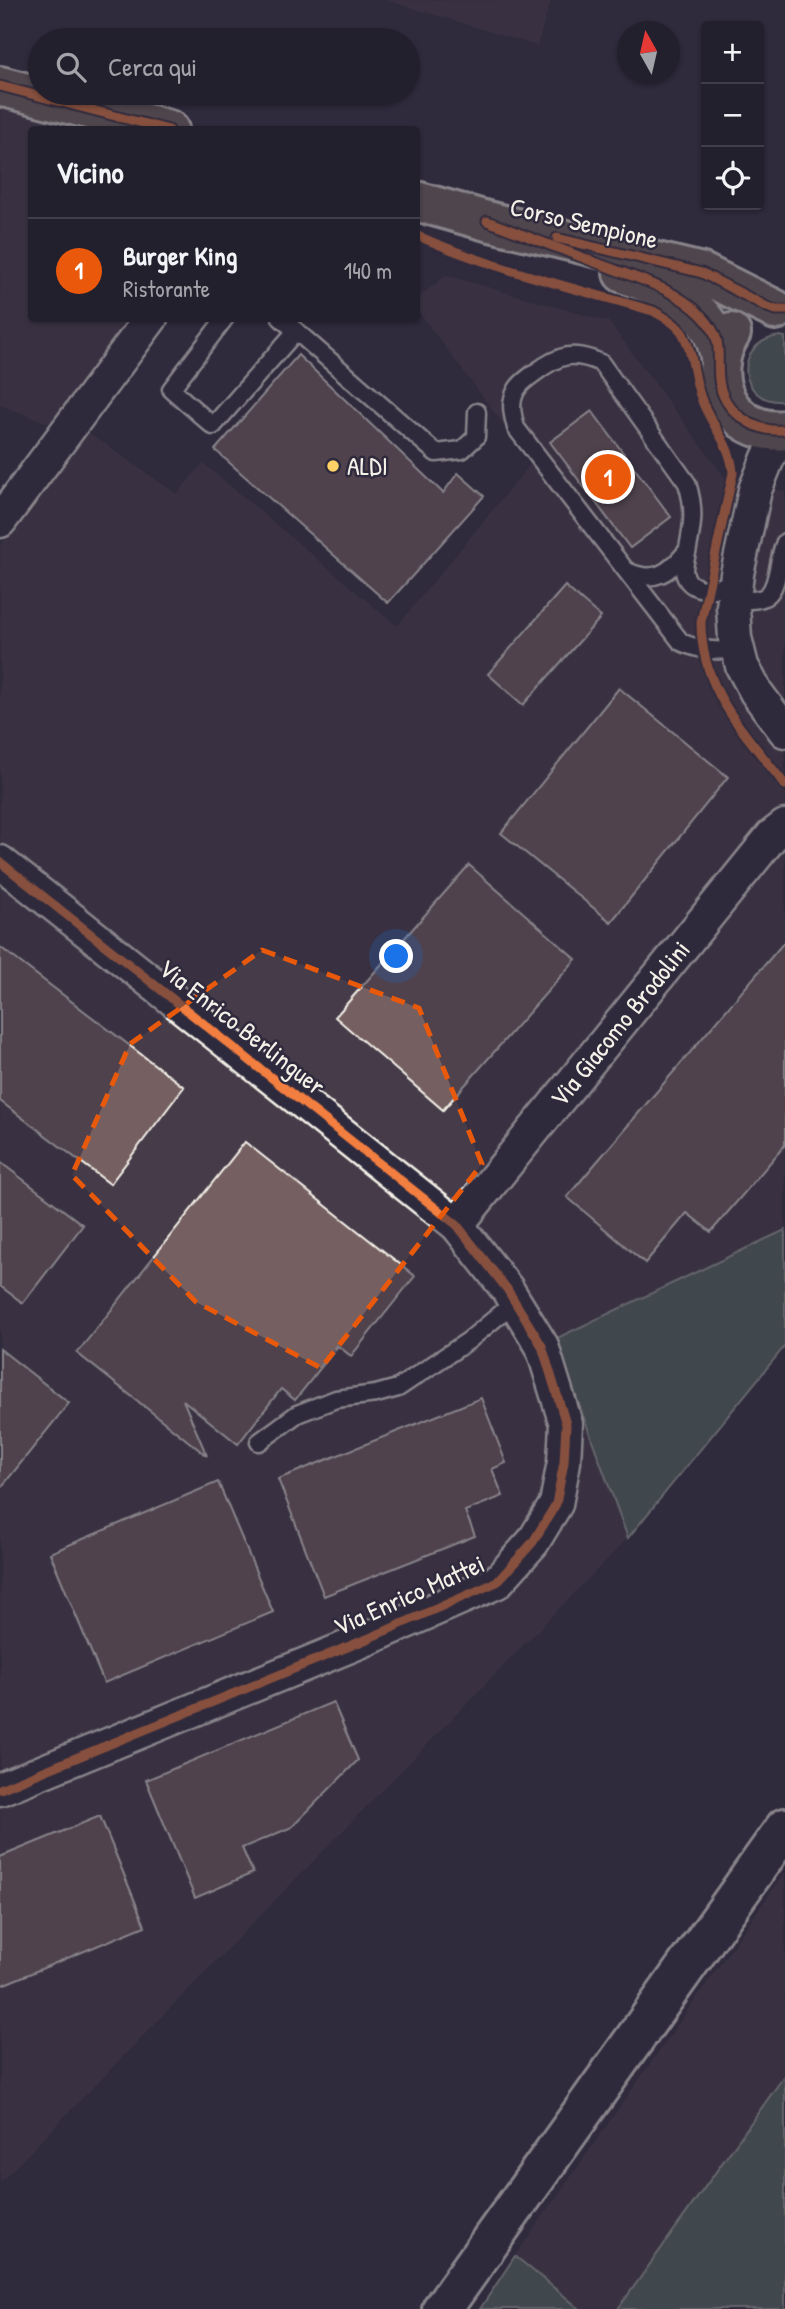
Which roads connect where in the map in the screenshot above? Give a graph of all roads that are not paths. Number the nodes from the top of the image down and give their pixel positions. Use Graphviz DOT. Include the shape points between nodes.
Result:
graph roads {
  1 [pos="0,86"];
  2 [pos="28,93"];
  3 [pos="73,105"];
  4 [pos="154,126"];
  5 [pos="420,202"];
  6 [pos="487,221"];
  7 [pos="780,310"];
  8 [pos="147,322"];
  9 [pos="222,322"];
  10 [pos="286,322"];
  11 [pos="296,331"];
  12 [pos="720,357"];
  13 [pos="477,412"];
  14 [pos="739,416"];
  15 [pos="785,430"];
  16 [pos="785,436"];
  17 [pos="755,489"];
  18 [pos="0,521"];
  19 [pos="785,541"];
  20 [pos="688,551"];
  21 [pos="626,571"];
  22 [pos="736,586"];
  23 [pos="738,650"];
  24 [pos="785,731"];
  25 [pos="785,826"];
  26 [pos="0,862"];
  27 [pos="457,1224"];
  28 [pos="515,1303"];
  29 [pos="259,1442"];
  30 [pos="0,1789"];
  31 [pos="785,1828"];
  32 [pos="442,2309"];
  1 -- 2 [label="main road"];
  3 -- 4 [label="main road"];
  5 -- 6 [label="main road, Corso Sempione"];
  6 -- 7 [label="main road, Corso Sempione" via="702,273"];
  6 -- 12 [label="main road, Corso Sempione" via="681,298 713,330"];
  7 -- 12 [label="main road" via="749,317 734,329"];
  8 -- 18 [label="street"];
  9 -- 11 [label="lane" via="171,389 213,426"];
  10 -- 11 [label="lane"];
  11 -- 13 [label="lane" via="436,453 462,450 476,437"];
  12 -- 14 [label="main road, Corso Sempione" via="719,383"];
  14 -- 15 [label="main road" via="755,426"];
  14 -- 17 [label="street" via="753,445"];
  16 -- 17 [label="street" via="768,458"];
  17 -- 22 [label="street"];
  19 -- 22 [label="lane" via="771,593 757,599"];
  20 -- 21 [label="lane" via="662,574 649,577"];
  20 -- 21 [label="lane" via="694,502 687,483 601,363 568,355 528,377 516,391 511,410 516,428"];
  20 -- 22 [label="lane" via="684,571 697,589"];
  21 -- 23 [label="lane" via="681,642 696,649"];
  22 -- 23 [label="street"];
  23 -- 24 [label="street" via="756,692"];
  25 -- 27 [label="street, Via Giacomo Brodolini" via="772,836"];
  26 -- 27 [label="street, Via Enrico Berlinguer"];
  27 -- 28 [label="street, Via Enrico Mattei"];
  28 -- 29 [label="lane" via="398,1388 336,1399 297,1414"];
  28 -- 30 [label="street, Via Enrico Mattei" via="542,1346 566,1424 564,1462 556,1504 533,1542 497,1582"];
  31 -- 32 [label="main road"];
}
